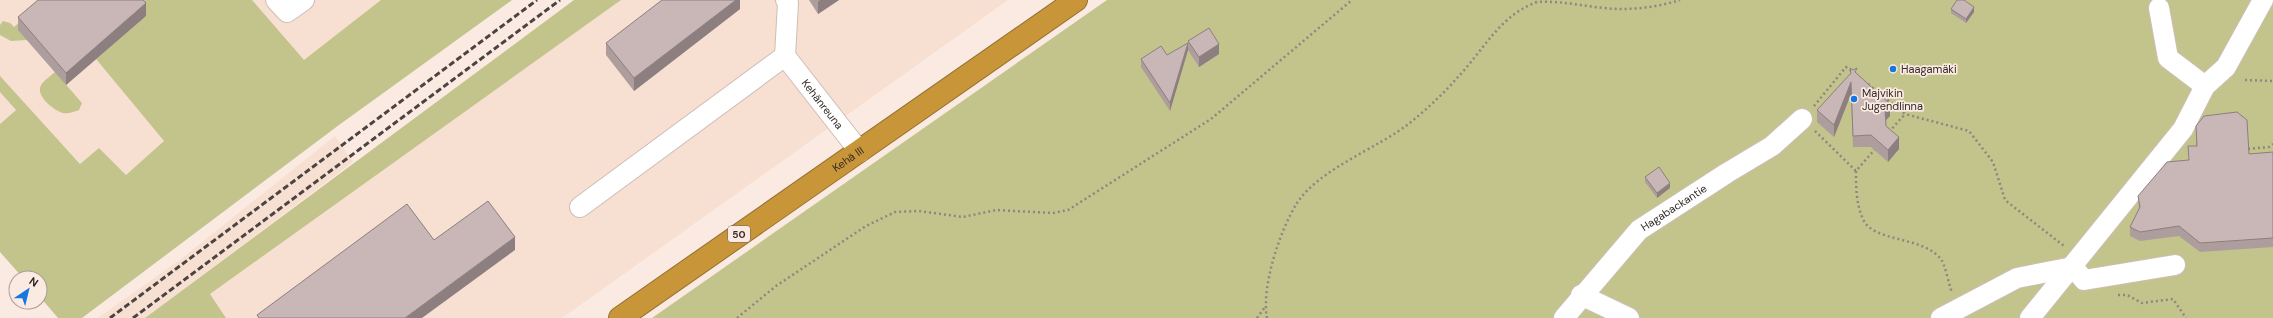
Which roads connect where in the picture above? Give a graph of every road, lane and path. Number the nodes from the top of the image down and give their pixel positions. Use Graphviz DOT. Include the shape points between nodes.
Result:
graph roads {
  1 [pos="276,0"];
  2 [pos="304,0"];
  3 [pos="786,0"];
  4 [pos="1076,0"];
  5 [pos="1352,0"];
  6 [pos="1680,0"];
  7 [pos="2263,0"];
  8 [pos="2159,8"];
  9 [pos="785,56"];
  10 [pos="1858,76"];
  11 [pos="2245,80"];
  12 [pos="1864,81"];
  13 [pos="2273,81"];
  14 [pos="2206,86"];
  15 [pos="1905,114"];
  16 [pos="1802,119"];
  17 [pos="1885,137"];
  18 [pos="1880,142"];
  19 [pos="2273,144"];
  20 [pos="2248,149"];
  21 [pos="860,152"];
  22 [pos="1856,171"];
  23 [pos="580,207"];
  24 [pos="2076,262"];
  25 [pos="2175,265"];
  26 [pos="2113,294"];
  27 [pos="1581,295"];
  28 [pos="1265,307"];
  29 [pos="1955,316"];
  30 [pos="620,318"];
  31 [pos="737,318"];
  32 [pos="1257,318"];
  33 [pos="1267,318"];
  34 [pos="1564,318"];
  35 [pos="1629,318"];
  36 [pos="2030,318"];
  37 [pos="2186,318"];
  1 -- 2 [label="street" via="286,12"];
  3 -- 9 [label="street" via="788,3"];
  4 -- 21 [label="highway, Kehä III / 50"];
  5 -- 31 [label="path" via="1211,119 1068,210 1053,213 996,210 963,217 919,211 895,212 866,226 783,282"];
  6 -- 28 [label="path" via="1659,6 1620,9 1562,0 1538,2 1511,16 1484,43 1458,78 1411,122 1315,183 1297,202 1282,229"];
  7 -- 14 [label="street" via="2226,67"];
  8 -- 14 [label="street" via="2168,58"];
  9 -- 21 [label="street, Kehänreuna"];
  9 -- 23 [label="street"];
  10 -- 16 [label="path" via="1846,67"];
  11 -- 13 [label="path"];
  12 -- 15 [label="path"];
  14 -- 24 [label="street" via="2182,129"];
  15 -- 17 [label="path"];
  15 -- 24 [label="path" via="1969,131 1993,162 2005,200"];
  16 -- 22 [label="path"];
  16 -- 27 [label="street, Hagabackantie" via="1772,146 1639,230"];
  18 -- 22 [label="path"];
  19 -- 20 [label="path" via="2269,147"];
  21 -- 30 [label="highway, Kehä III / 50"];
  22 -- 29 [label="path" via="1857,197 1863,221 1881,235 1920,244 1941,258"];
  24 -- 25 [label="street" via="2084,280"];
  24 -- 29 [label="street" via="2017,278"];
  24 -- 36 [label="street"];
  26 -- 37 [label="path" via="2127,295 2142,303 2173,299"];
  27 -- 34 [label="street, Hagabackantie"];
  27 -- 35 [label="street"];
  28 -- 32 [label="path"];
  28 -- 33 [label="path"];
}
